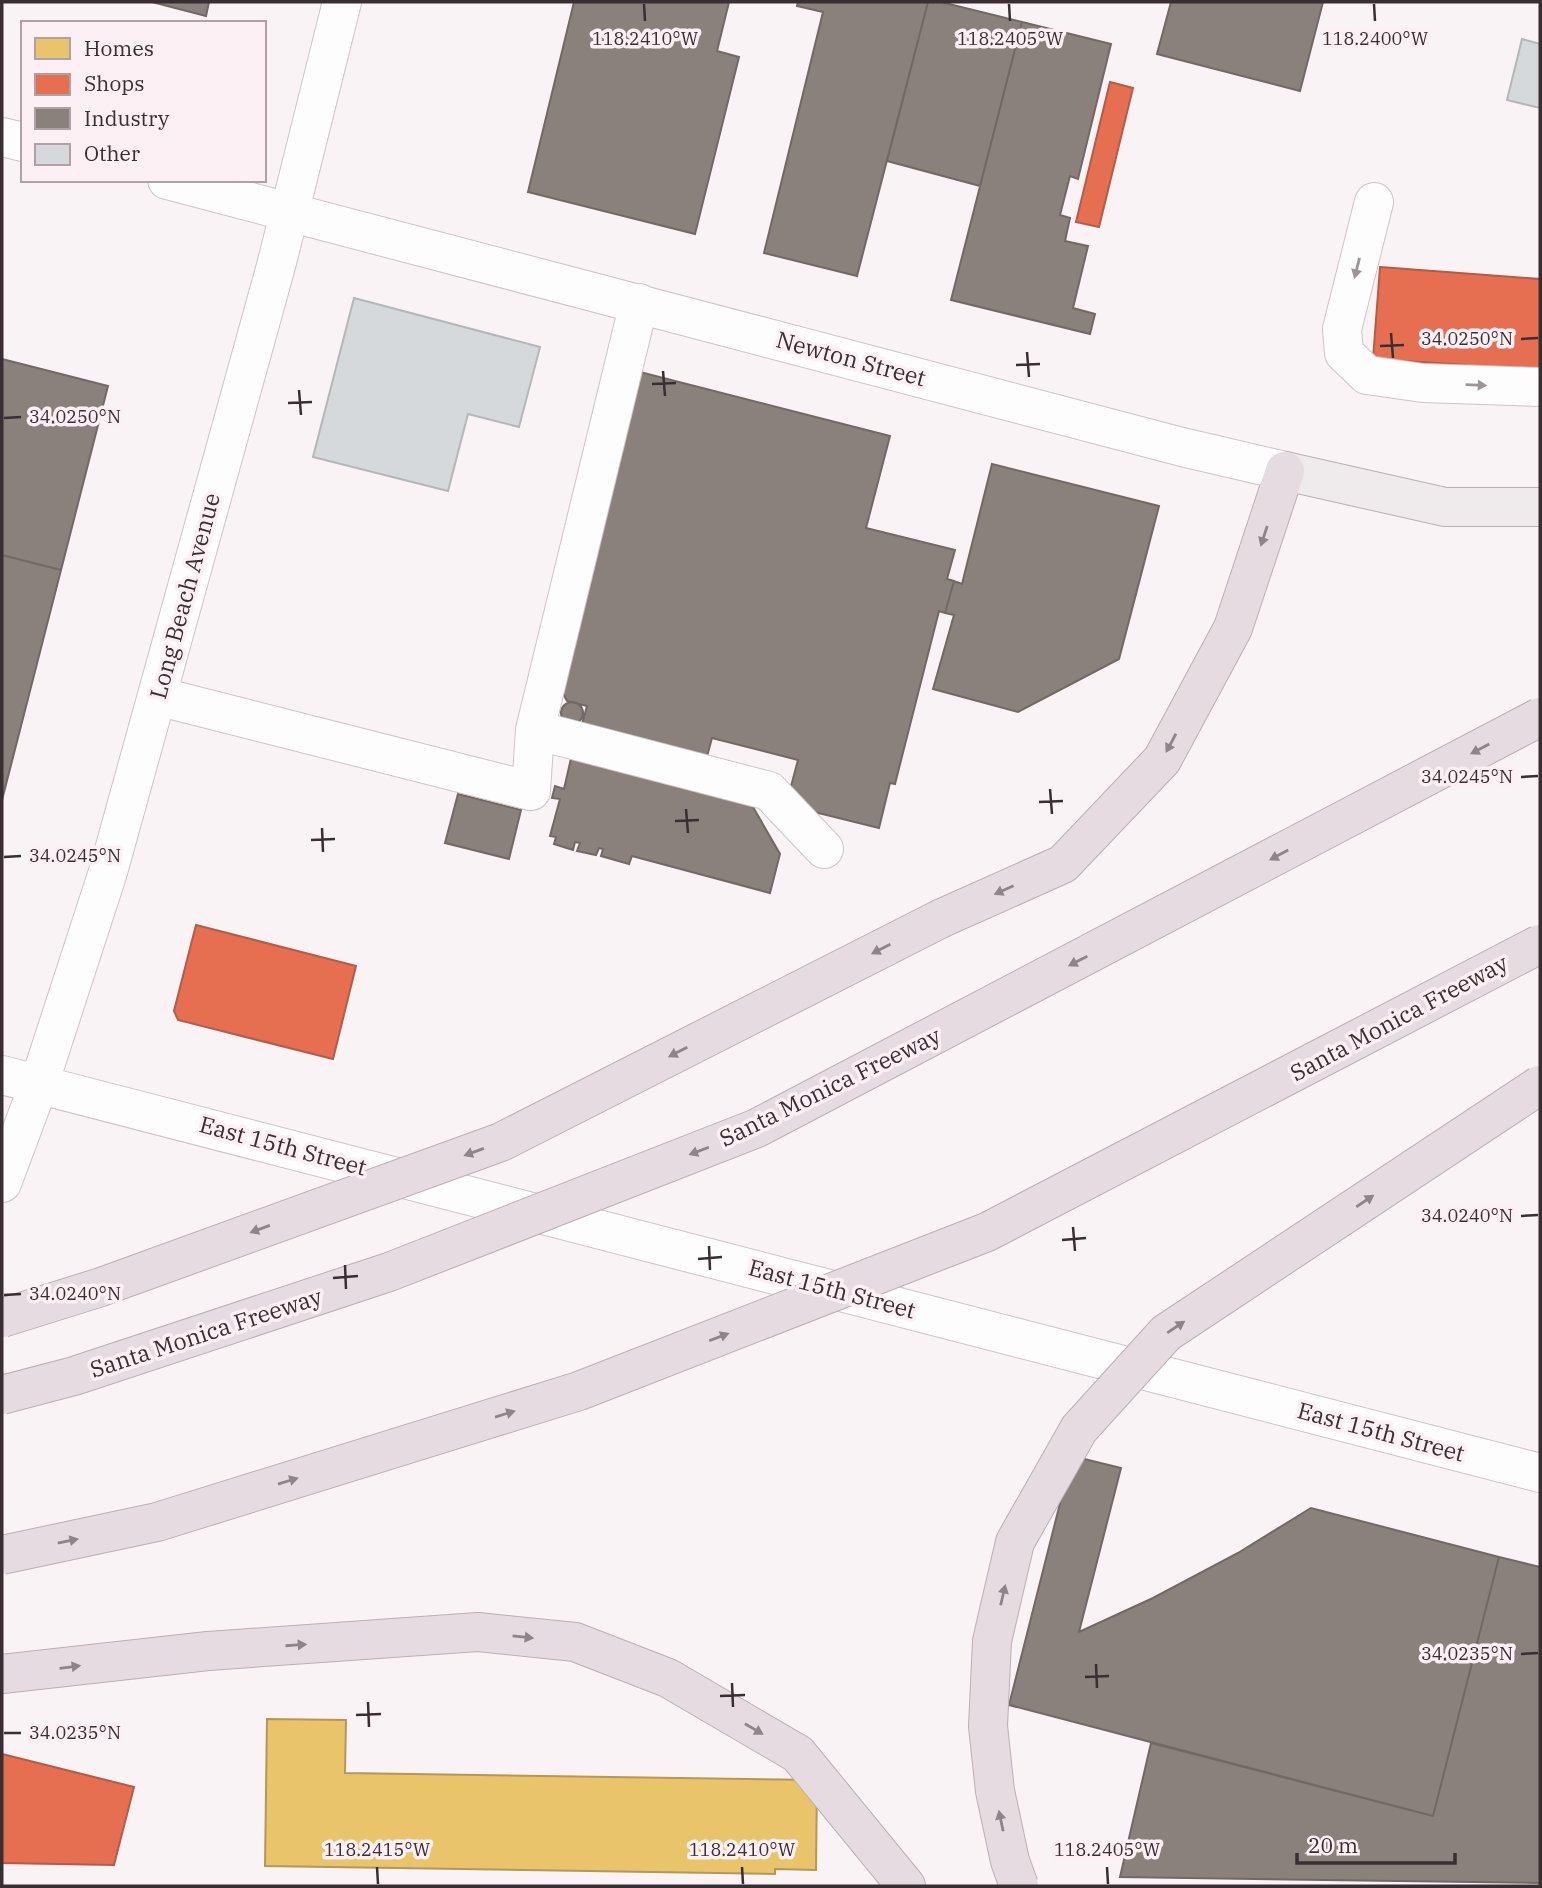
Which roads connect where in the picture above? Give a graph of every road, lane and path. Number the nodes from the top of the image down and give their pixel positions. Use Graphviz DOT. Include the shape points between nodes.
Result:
graph roads {
  1 [pos="342,2"];
  2 [pos="2,137"];
  3 [pos="21,142"];
  4 [pos="174,182"];
  5 [pos="1374,202"];
  6 [pos="289,213"];
  7 [pos="639,303"];
  8 [pos="1540,387"];
  9 [pos="1285,471"];
  10 [pos="1540,507"];
  11 [pos="157,696"];
  12 [pos="1540,717"];
  13 [pos="535,730"];
  14 [pos="824,849"];
  15 [pos="1540,944"];
  16 [pos="2,1074"];
  17 [pos="39,1084"];
  18 [pos="1540,1085"];
  19 [pos="2,1183"];
  20 [pos="2,1318"];
  21 [pos="2,1395"];
  22 [pos="1540,1473"];
  23 [pos="2,1555"];
  24 [pos="2,1674"];
  25 [pos="906,1886"];
  26 [pos="1019,1886"];
  1 -- 6 [label="street, Long Beach Avenue"];
  2 -- 3 [label="street"];
  4 -- 6 [label="street, Newton Street"];
  5 -- 8 [label="street, one-way" via="1342,329 1344,353 1367,375 1423,383"];
  6 -- 7 [label="street, Newton Street"];
  6 -- 11 [label="street, Long Beach Avenue"];
  7 -- 9 [label="street, Newton Street"];
  7 -- 13 [label="street"];
  9 -- 10 [label="main road, Newton Street" via="1445,508"];
  9 -- 20 [label="highway, one-way, bridge" via="1233,628 1162,760 1063,864 942,918 501,1142 101,1287"];
  11 -- 13 [label="street" via="531,791"];
  11 -- 17 [label="street, Long Beach Avenue" via="108,872"];
  12 -- 21 [label="highway, Santa Monica Freeway, one-way, bridge" via="757,1128 388,1272 74,1376"];
  13 -- 14 [label="street" via="769,791"];
  23 -- 15 [label="highway, Santa Monica Freeway, one-way, bridge" via="157,1522 579,1391 987,1232"];
  16 -- 17 [label="street, East 15th Street"];
  17 -- 19 [label="street, Long Beach Avenue"];
  17 -- 22 [label="street, East 15th Street"];
  26 -- 18 [label="highway, one-way, bridge" via="995,1791 988,1726 992,1641 1015,1542 1079,1429 1166,1333"];
  24 -- 25 [label="highway, one-way" via="208,1651 478,1632 575,1642 668,1678 798,1754"];
}
